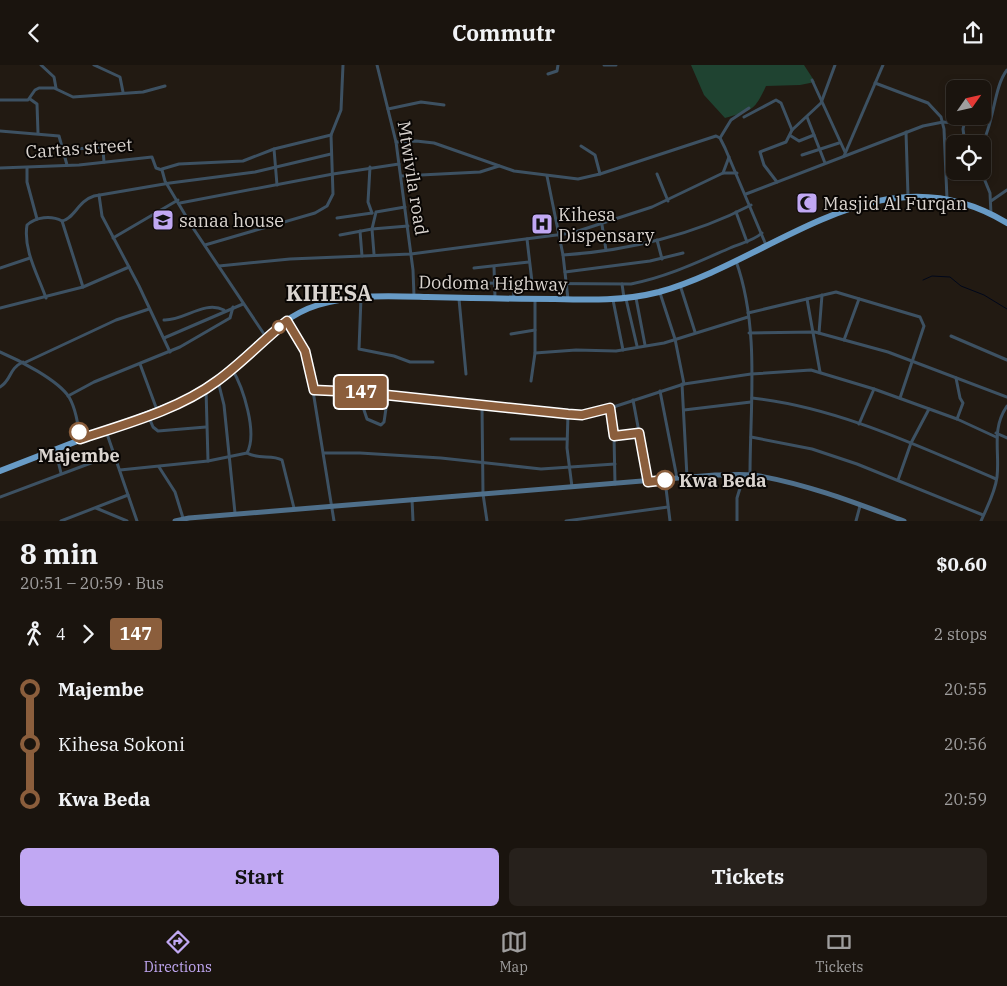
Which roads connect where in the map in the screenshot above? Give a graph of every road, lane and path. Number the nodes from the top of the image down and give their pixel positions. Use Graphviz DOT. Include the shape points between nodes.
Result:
graph roads {
  1 [pos="41,65"];
  2 [pos="94,65"];
  3 [pos="343,65"];
  4 [pos="377,65"];
  5 [pos="558,65"];
  6 [pos="604,65"];
  7 [pos="616,65"];
  8 [pos="835,65"];
  9 [pos="883,65"];
  10 [pos="1007,70"];
  11 [pos="548,74"];
  12 [pos="812,80"];
  13 [pos="875,83"];
  14 [pos="165,87"];
  15 [pos="56,88"];
  16 [pos="123,93"];
  17 [pos="30,99"];
  18 [pos="0,100"];
  19 [pos="821,103"];
  20 [pos="444,105"];
  21 [pos="749,108"];
  22 [pos="388,109"];
  23 [pos="744,117"];
  24 [pos="807,117"];
  25 [pos="943,122"];
  26 [pos="946,122"];
  27 [pos="792,130"];
  28 [pos="0,131"];
  29 [pos="906,132"];
  30 [pos="38,133"];
  31 [pos="331,135"];
  32 [pos="814,135"];
  33 [pos="985,135"];
  34 [pos="791,136"];
  35 [pos="720,138"];
  36 [pos="396,142"];
  37 [pos="839,143"];
  38 [pos="581,146"];
  39 [pos="274,149"];
  40 [pos="820,149"];
  41 [pos="64,150"];
  42 [pos="844,154"];
  43 [pos="331,155"];
  44 [pos="802,155"];
  45 [pos="729,157"];
  46 [pos="104,162"];
  47 [pos="825,163"];
  48 [pos="399,164"];
  49 [pos="67,165"];
  50 [pos="499,166"];
  51 [pos="370,167"];
  52 [pos="26,168"];
  53 [pos="274,168"];
  54 [pos="0,169"];
  55 [pos="161,169"];
  56 [pos="723,173"];
  57 [pos="737,173"];
  58 [pos="333,174"];
  59 [pos="600,174"];
  60 [pos="657,174"];
  61 [pos="401,176"];
  62 [pos="547,176"];
  63 [pos="984,180"];
  64 [pos="778,182"];
  65 [pos="167,184"];
  66 [pos="277,185"];
  67 [pos="1007,190"];
  68 [pos="746,194"];
  69 [pos="99,195"];
  70 [pos="908,196"];
  71 [pos="947,199"];
  72 [pos="668,201"];
  73 [pos="991,201"];
  74 [pos="179,202"];
  75 [pos="751,205"];
  76 [pos="405,207"];
  77 [pos="736,212"];
  78 [pos="374,213"];
  79 [pos="991,214"];
  80 [pos="337,218"];
  81 [pos="38,219"];
  82 [pos="62,221"];
  83 [pos="1007,223"];
  84 [pos="602,225"];
  85 [pos="408,226"];
  86 [pos="372,229"];
  87 [pos="360,231"];
  88 [pos="762,233"];
  89 [pos="340,235"];
  90 [pos="557,235"];
  91 [pos="113,238"];
  92 [pos="527,239"];
  93 [pos="657,240"];
  94 [pos="746,242"];
  95 [pos="205,245"];
  96 [pos="766,246"];
  97 [pos="606,251"];
  98 [pos="683,253"];
  99 [pos="374,254"];
  100 [pos="411,254"];
  101 [pos="563,255"];
  102 [pos="362,256"];
  103 [pos="30,257"];
  104 [pos="662,259"];
  105 [pos="736,260"];
  106 [pos="529,262"];
  107 [pos="219,265"];
  108 [pos="129,267"];
  109 [pos="474,267"];
  110 [pos="494,267"];
  111 [pos="0,268"];
  112 [pos="565,272"];
  113 [pos="532,282"];
  114 [pos="471,283"];
  115 [pos="496,283"];
  116 [pos="514,283"];
  117 [pos="566,283"];
  118 [pos="622,284"];
  119 [pos="680,284"];
  120 [pos="83,287"];
  121 [pos="660,291"];
  122 [pos="822,295"];
  123 [pos="414,296"];
  124 [pos="361,297"];
  125 [pos="636,297"];
  126 [pos="46,298"];
  127 [pos="459,298"];
  128 [pos="495,298"];
  129 [pos="625,298"];
  130 [pos="514,299"];
  131 [pos="535,299"];
  132 [pos="808,299"];
  133 [pos="859,299"];
  134 [pos="568,300"];
  135 [pos="613,300"];
  136 [pos="243,304"];
  137 [pos="233,307"];
  138 [pos="0,308"];
  139 [pos="149,309"];
  140 [pos="224,311"];
  141 [pos="748,315"];
  142 [pos="164,320"];
  143 [pos="287,321"];
  144 [pos="535,330"];
  145 [pos="815,331"];
  146 [pos="695,332"];
  147 [pos="511,333"];
  148 [pos="749,333"];
  149 [pos="820,333"];
  150 [pos="951,336"];
  151 [pos="164,338"];
  152 [pos="266,338"];
  153 [pos="675,339"];
  154 [pos="844,340"];
  155 [pos="645,345"];
  156 [pos="637,347"];
  157 [pos="624,349"];
  158 [pos="0,352"];
  159 [pos="170,352"];
  160 [pos="535,353"];
  161 [pos="1007,360"];
  162 [pos="912,361"];
  163 [pos="24,362"];
  164 [pos="433,362"];
  165 [pos="140,364"];
  166 [pos="232,369"];
  167 [pos="820,372"];
  168 [pos="751,374"];
  169 [pos="466,375"];
  170 [pos="956,377"];
  171 [pos="218,381"];
  172 [pos="531,381"];
  173 [pos="683,384"];
  174 [pos="0,387"];
  175 [pos="206,389"];
  176 [pos="874,389"];
  177 [pos="314,390"];
  178 [pos="660,391"];
  179 [pos="358,392"];
  180 [pos="388,395"];
  181 [pos="68,396"];
  182 [pos="1007,397"];
  183 [pos="900,398"];
  184 [pos="633,400"];
  185 [pos="751,400"];
  186 [pos="482,405"];
  187 [pos="1007,406"];
  188 [pos="610,408"];
  189 [pos="929,409"];
  190 [pos="684,410"];
  191 [pos="158,411"];
  192 [pos="568,414"];
  193 [pos="148,415"];
  194 [pos="957,419"];
  195 [pos="859,424"];
  196 [pos="206,427"];
  197 [pos="106,430"];
  198 [pos="996,432"];
  199 [pos="639,433"];
  200 [pos="614,436"];
  201 [pos="751,437"];
  202 [pos="996,437"];
  203 [pos="1007,438"];
  204 [pos="80,439"];
  205 [pos="511,439"];
  206 [pos="567,439"];
  207 [pos="911,443"];
  208 [pos="55,449"];
  209 [pos="247,453"];
  210 [pos="324,453"];
  211 [pos="115,454"];
  212 [pos="229,458"];
  213 [pos="208,461"];
  214 [pos="483,462"];
  215 [pos="615,464"];
  216 [pos="158,467"];
  217 [pos="569,467"];
  218 [pos="120,470"];
  219 [pos="0,471"];
  220 [pos="61,473"];
  221 [pos="744,475"];
  222 [pos="750,475"];
  223 [pos="687,477"];
  224 [pos="677,479"];
  225 [pos="996,479"];
  226 [pos="665,480"];
  227 [pos="898,480"];
  228 [pos="648,482"];
  229 [pos="615,484"];
  230 [pos="572,487"];
  231 [pos="483,494"];
  232 [pos="128,495"];
  233 [pos="0,497"];
  234 [pos="412,499"];
  235 [pos="332,506"];
  236 [pos="860,506"];
  237 [pos="668,507"];
  238 [pos="95,508"];
  239 [pos="294,508"];
  240 [pos="233,513"];
  241 [pos="983,515"];
  242 [pos="183,518"];
  243 [pos="61,521"];
  244 [pos="127,521"];
  245 [pos="137,521"];
  246 [pos="175,521"];
  247 [pos="231,521"];
  248 [pos="334,521"];
  249 [pos="413,521"];
  250 [pos="487,521"];
  251 [pos="566,521"];
  252 [pos="670,521"];
  253 [pos="737,521"];
  254 [pos="856,521"];
  255 [pos="904,521"];
  256 [pos="981,521"];
  1 -- 15 [label="street" via="54,77"];
  2 -- 16 [label="street" via="120,77"];
  3 -- 31 [label="street" via="341,110"];
  4 -- 22 [label="street, Mtwivila road"];
  5 -- 11 [label="street" via="557,71"];
  6 -- 7 [label="street"];
  8 -- 19 [label="street"];
  9 -- 13 [label="street"];
  10 -- 33 [label="street" via="1002,77"];
  12 -- 19 [label="street"];
  13 -- 25 [label="street" via="928,103"];
  13 -- 42 [label="street"];
  14 -- 16 [label="street"];
  15 -- 16 [label="street" via="73,97"];
  15 -- 17 [label="street" via="37,89"];
  17 -- 18 [label="street"];
  17 -- 30 [label="street" via="36,104"];
  19 -- 24 [label="street"];
  19 -- 37 [label="street"];
  20 -- 22 [label="street" via="420,102"];
  21 -- 35 [label="street" via="731,120"];
  22 -- 36 [label="street, Mtwivila road"];
  23 -- 27 [label="street" via="776,100 781,103"];
  24 -- 27 [label="street"];
  24 -- 32 [label="street"];
  25 -- 26 [label="street"];
  25 -- 29 [label="street"];
  25 -- 71 [label="street"];
  27 -- 34 [label="street"];
  28 -- 30 [label="street"];
  29 -- 42 [label="street"];
  29 -- 70 [label="street"];
  30 -- 41 [label="street" via="59,136"];
  31 -- 39 [label="street"];
  31 -- 43 [label="street"];
  32 -- 34 [label="street" via="799,141"];
  32 -- 40 [label="street"];
  34 -- 64 [label="street" via="786,142 759,155"];
  35 -- 45 [label="street"];
  35 -- 59 [label="street" via="712,135"];
  36 -- 48 [label="street, Mtwivila road"];
  36 -- 50 [label="street" via="434,143"];
  37 -- 40 [label="street"];
  37 -- 42 [label="street"];
  38 -- 59 [label="street" via="594,155"];
  39 -- 53 [label="street"];
  39 -- 55 [label="street" via="243,161 179,164"];
  40 -- 44 [label="street"];
  40 -- 47 [label="street"];
  41 -- 46 [label="street" via="100,147"];
  41 -- 49 [label="street"];
  42 -- 47 [label="street"];
  43 -- 53 [label="street"];
  43 -- 58 [label="street"];
  45 -- 56 [label="street"];
  45 -- 57 [label="street"];
  46 -- 49 [label="street, Cartas street"];
  46 -- 55 [label="street, Cartas street" via="151,156 156,168"];
  47 -- 64 [label="street"];
  48 -- 51 [label="street"];
  48 -- 61 [label="street, Mtwivila road"];
  49 -- 52 [label="street, Cartas street"];
  50 -- 61 [label="street" via="480,172"];
  50 -- 62 [label="street"];
  51 -- 58 [label="street"];
  51 -- 78 [label="street" via="368,202"];
  52 -- 54 [label="street, Cartas street"];
  52 -- 81 [label="street"];
  53 -- 65 [label="street"];
  53 -- 66 [label="street"];
  55 -- 65 [label="street"];
  56 -- 57 [label="street"];
  56 -- 72 [label="street"];
  57 -- 68 [label="street"];
  58 -- 66 [label="street"];
  58 -- 95 [label="street" via="333,194 324,209"];
  59 -- 62 [label="street" via="578,179"];
  60 -- 72 [label="street"];
  61 -- 76 [label="street, Mtwivila road"];
  62 -- 90 [label="street"];
  63 -- 73 [label="street"];
  64 -- 68 [label="street"];
  65 -- 69 [label="street"];
  65 -- 74 [label="street"];
  66 -- 74 [label="street"];
  67 -- 73 [label="street"];
  68 -- 75 [label="street"];
  69 -- 82 [label="street" via="85,200 68,219"];
  69 -- 91 [label="street" via="102,217"];
  70 -- 71 [label="highway, Dodoma Highway"];
  70 -- 96 [label="highway, Dodoma Highway" via="880,199 848,208"];
  71 -- 79 [label="highway, Dodoma Highway"];
  72 -- 84 [label="street"];
  73 -- 79 [label="street"];
  74 -- 91 [label="street"];
  74 -- 95 [label="street"];
  75 -- 77 [label="street"];
  75 -- 88 [label="street"];
  76 -- 78 [label="street"];
  76 -- 85 [label="street, Mtwivila road"];
  77 -- 93 [label="street"];
  77 -- 94 [label="street"];
  78 -- 80 [label="street"];
  78 -- 86 [label="street"];
  79 -- 83 [label="highway, Dodoma Highway"];
  81 -- 82 [label="street" via="50,217"];
  81 -- 103 [label="street" via="27,227"];
  82 -- 120 [label="street"];
  84 -- 90 [label="street"];
  84 -- 97 [label="street"];
  85 -- 86 [label="street"];
  85 -- 100 [label="street, Mtwivila road"];
  86 -- 87 [label="street"];
  86 -- 99 [label="street"];
  87 -- 89 [label="street"];
  87 -- 102 [label="street"];
  88 -- 94 [label="street"];
  88 -- 96 [label="street"];
  90 -- 92 [label="street"];
  90 -- 101 [label="street"];
  91 -- 108 [label="street"];
  92 -- 100 [label="street"];
  92 -- 106 [label="street"];
  93 -- 97 [label="street"];
  93 -- 104 [label="street"];
  94 -- 118 [label="street" via="654,280"];
  95 -- 107 [label="street"];
  96 -- 105 [label="highway, Dodoma Highway"];
  97 -- 101 [label="street"];
  98 -- 104 [label="street"];
  99 -- 100 [label="street"];
  99 -- 102 [label="street"];
  100 -- 123 [label="street, Mtwivila road"];
  101 -- 112 [label="street"];
  102 -- 107 [label="street"];
  103 -- 111 [label="street"];
  103 -- 126 [label="street"];
  104 -- 112 [label="street"];
  105 -- 119 [label="highway, Dodoma Highway"];
  105 -- 141 [label="street" via="745,289"];
  106 -- 110 [label="street"];
  106 -- 113 [label="street"];
  107 -- 136 [label="street"];
  108 -- 120 [label="street"];
  108 -- 139 [label="street"];
  109 -- 110 [label="street"];
  110 -- 115 [label="street"];
  112 -- 117 [label="street"];
  113 -- 116 [label="street"];
  113 -- 117 [label="street"];
  114 -- 115 [label="street"];
  115 -- 116 [label="street"];
  115 -- 128 [label="street"];
  116 -- 130 [label="street"];
  117 -- 118 [label="street"];
  117 -- 134 [label="street"];
  118 -- 129 [label="street"];
  119 -- 121 [label="highway, Dodoma Highway"];
  119 -- 146 [label="street"];
  120 -- 126 [label="street"];
  121 -- 125 [label="highway, Dodoma Highway"];
  121 -- 153 [label="street"];
  122 -- 132 [label="street"];
  122 -- 133 [label="street" via="836,292"];
  122 -- 149 [label="street"];
  123 -- 124 [label="highway, Dodoma Highway"];
  123 -- 127 [label="highway, Dodoma Highway"];
  124 -- 143 [label="highway, Dodoma Highway" via="307,308"];
  124 -- 164 [label="street" via="359,349 410,362"];
  125 -- 129 [label="highway, Dodoma Highway"];
  125 -- 155 [label="street"];
  126 -- 138 [label="street"];
  127 -- 128 [label="highway, Dodoma Highway"];
  127 -- 169 [label="street"];
  128 -- 130 [label="highway, Dodoma Highway"];
  129 -- 135 [label="highway, Dodoma Highway"];
  129 -- 156 [label="street"];
  130 -- 131 [label="highway, Dodoma Highway"];
  131 -- 134 [label="highway, Dodoma Highway"];
  131 -- 144 [label="street"];
  132 -- 141 [label="street"];
  132 -- 145 [label="street"];
  133 -- 154 [label="street"];
  133 -- 162 [label="street" via="923,320"];
  134 -- 135 [label="highway, Dodoma Highway"];
  135 -- 157 [label="street"];
  136 -- 137 [label="street"];
  136 -- 152 [label="street"];
  137 -- 140 [label="street"];
  137 -- 159 [label="street" via="230,318"];
  139 -- 151 [label="street"];
  139 -- 163 [label="street"];
  140 -- 142 [label="street" via="208,307 178,319"];
  140 -- 151 [label="street"];
  141 -- 146 [label="street"];
  141 -- 148 [label="street"];
  143 -- 152 [label="highway, Dodoma Highway"];
  143 -- 177 [label="street" via="305,351"];
  144 -- 147 [label="street"];
  144 -- 160 [label="street"];
  145 -- 148 [label="street"];
  145 -- 149 [label="street"];
  145 -- 167 [label="street"];
  146 -- 153 [label="street"];
  148 -- 168 [label="street"];
  149 -- 154 [label="street"];
  150 -- 161 [label="street"];
  151 -- 159 [label="street"];
  152 -- 166 [label="highway, Dodoma Highway"];
  153 -- 155 [label="street"];
  153 -- 173 [label="street"];
  154 -- 162 [label="street"];
  155 -- 156 [label="street"];
  156 -- 157 [label="street"];
  157 -- 160 [label="street"];
  158 -- 163 [label="street"];
  159 -- 165 [label="street"];
  160 -- 172 [label="street"];
  162 -- 170 [label="street"];
  162 -- 183 [label="street"];
  163 -- 174 [label="street" via="12,369"];
  163 -- 181 [label="street" via="58,385"];
  165 -- 181 [label="street"];
  165 -- 191 [label="street"];
  166 -- 171 [label="highway, Dodoma Highway"];
  166 -- 209 [label="street" via="246,404 250,433"];
  167 -- 168 [label="street"];
  167 -- 176 [label="street"];
  168 -- 173 [label="street"];
  168 -- 185 [label="street"];
  170 -- 182 [label="street"];
  170 -- 194 [label="street" via="963,403"];
  171 -- 175 [label="highway, Dodoma Highway"];
  171 -- 212 [label="street" via="224,405"];
  173 -- 178 [label="street"];
  173 -- 190 [label="street"];
  175 -- 191 [label="highway, Dodoma Highway"];
  175 -- 196 [label="street"];
  176 -- 183 [label="street"];
  176 -- 195 [label="street"];
  177 -- 179 [label="street"];
  177 -- 210 [label="street"];
  178 -- 184 [label="street"];
  178 -- 224 [label="street"];
  179 -- 180 [label="street"];
  179 -- 180 [label="street" via="367,419 381,425"];
  180 -- 186 [label="street"];
  181 -- 204 [label="street"];
  183 -- 189 [label="street"];
  184 -- 188 [label="street"];
  184 -- 199 [label="street"];
  185 -- 190 [label="street"];
  185 -- 195 [label="street" via="810,410"];
  185 -- 201 [label="street"];
  186 -- 192 [label="street"];
  186 -- 214 [label="street"];
  187 -- 198 [label="street"];
  188 -- 192 [label="street" via="582,415"];
  188 -- 200 [label="street"];
  189 -- 194 [label="street"];
  189 -- 207 [label="street"];
  190 -- 223 [label="street"];
  191 -- 193 [label="highway, Dodoma Highway"];
  192 -- 206 [label="street"];
  193 -- 196 [label="street" via="158,431"];
  193 -- 197 [label="highway, Dodoma Highway"];
  194 -- 202 [label="street"];
  195 -- 207 [label="street"];
  196 -- 213 [label="street"];
  197 -- 204 [label="highway, Dodoma Highway"];
  197 -- 211 [label="street"];
  198 -- 202 [label="street"];
  198 -- 203 [label="street"];
  199 -- 200 [label="street"];
  199 -- 228 [label="street"];
  200 -- 215 [label="street"];
  201 -- 222 [label="street"];
  201 -- 227 [label="street" via="812,449"];
  202 -- 225 [label="street"];
  204 -- 208 [label="highway, Dodoma Highway"];
  205 -- 206 [label="street"];
  206 -- 217 [label="street"];
  207 -- 225 [label="street"];
  207 -- 227 [label="street"];
  208 -- 219 [label="highway, Dodoma Highway"];
  208 -- 220 [label="street"];
  209 -- 212 [label="street"];
  209 -- 239 [label="street" via="282,460"];
  210 -- 214 [label="street"];
  210 -- 235 [label="street"];
  211 -- 218 [label="street"];
  211 -- 220 [label="street"];
  212 -- 213 [label="street"];
  212 -- 240 [label="street"];
  213 -- 216 [label="street"];
  214 -- 217 [label="street" via="541,469"];
  214 -- 231 [label="street"];
  215 -- 217 [label="street"];
  215 -- 229 [label="street"];
  216 -- 218 [label="street"];
  216 -- 242 [label="street" via="172,487"];
  217 -- 230 [label="street"];
  218 -- 232 [label="street"];
  220 -- 233 [label="street"];
  221 -- 222 [label="street"];
  221 -- 223 [label="street"];
  221 -- 253 [label="street" via="737,498"];
  222 -- 236 [label="street" via="809,489"];
  223 -- 224 [label="street"];
  224 -- 226 [label="street"];
  225 -- 241 [label="street"];
  226 -- 228 [label="street"];
  226 -- 237 [label="street"];
  227 -- 241 [label="street"];
  228 -- 229 [label="street"];
  229 -- 230 [label="street"];
  230 -- 231 [label="street"];
  231 -- 234 [label="street"];
  231 -- 250 [label="street"];
  232 -- 238 [label="street"];
  232 -- 245 [label="street"];
  234 -- 235 [label="street"];
  234 -- 249 [label="street"];
  235 -- 239 [label="street"];
  235 -- 248 [label="street"];
  236 -- 254 [label="street"];
  236 -- 255 [label="street"];
  237 -- 251 [label="street"];
  237 -- 252 [label="street"];
  238 -- 243 [label="street"];
  238 -- 244 [label="street"];
  239 -- 240 [label="street"];
  240 -- 242 [label="street"];
  240 -- 247 [label="street"];
  241 -- 256 [label="street"];
  242 -- 246 [label="street"];
}
